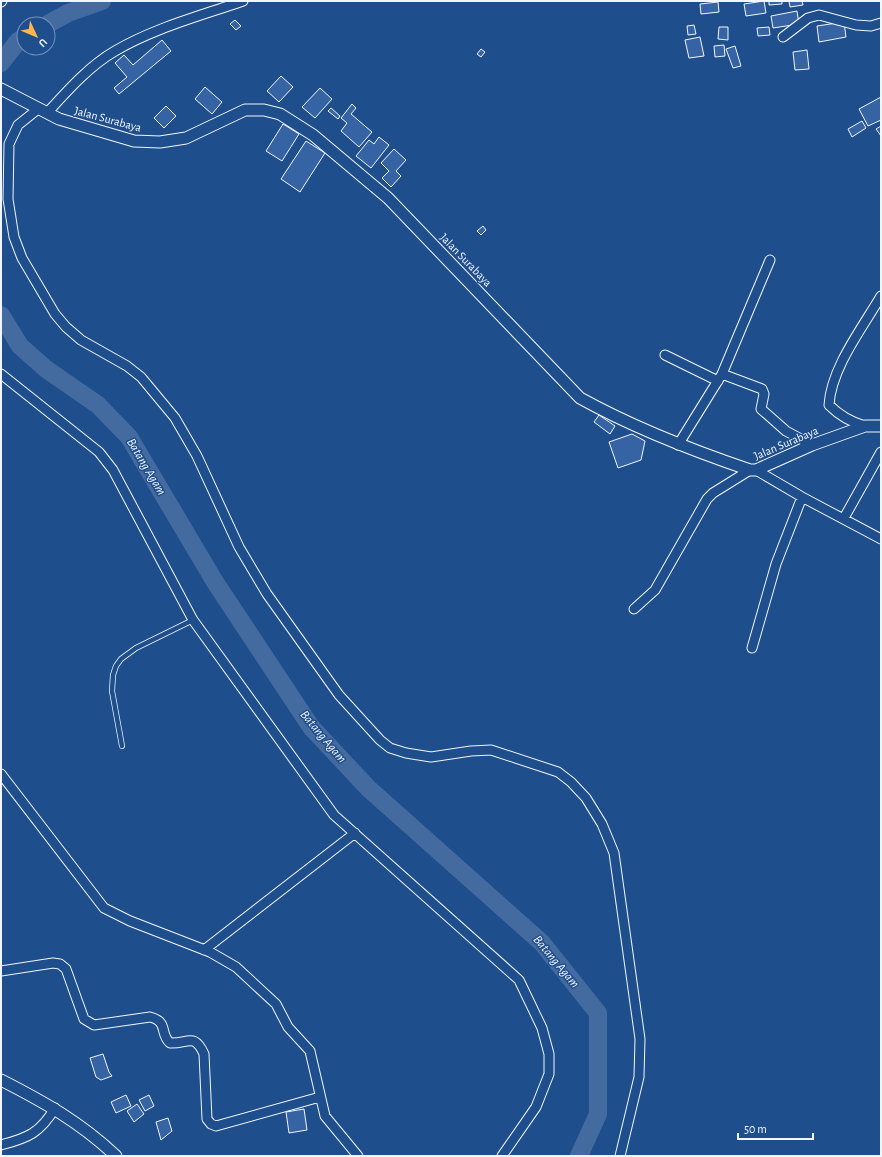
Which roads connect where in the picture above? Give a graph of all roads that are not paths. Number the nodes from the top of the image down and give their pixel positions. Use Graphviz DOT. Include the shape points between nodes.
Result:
graph roads {
  1 [pos="243,1"];
  2 [pos="881,23"];
  3 [pos="783,37"];
  4 [pos="1,89"];
  5 [pos="42,111"];
  6 [pos="770,260"];
  7 [pos="881,296"];
  8 [pos="665,356"];
  9 [pos="1,374"];
  10 [pos="720,377"];
  11 [pos="865,426"];
  12 [pos="881,426"];
  13 [pos="678,445"];
  14 [pos="812,445"];
  15 [pos="881,452"];
  16 [pos="753,470"];
  17 [pos="802,497"];
  18 [pos="844,518"];
  19 [pos="881,539"];
  20 [pos="634,609"];
  21 [pos="193,620"];
  22 [pos="752,648"];
  23 [pos="122,746"];
  24 [pos="1,774"];
  25 [pos="354,833"];
  26 [pos="204,950"];
  27 [pos="1,971"];
  28 [pos="1,1080"];
  29 [pos="320,1097"];
  30 [pos="55,1108"];
  31 [pos="1,1145"];
  32 [pos="116,1156"];
  33 [pos="358,1156"];
  34 [pos="502,1156"];
  35 [pos="620,1156"];
  1 -- 5 [label="street" via="162,30 114,52"];
  2 -- 3 [label="street" via="872,26 856,25 819,15 808,18"];
  4 -- 5 [label="street, Jalan Surabaya"];
  5 -- 13 [label="street, Jalan Surabaya" via="59,119 134,141 160,142 186,138 245,110 264,110 280,114 313,135 388,198 580,398"];
  5 -- 35 [label="street" via="18,124 9,144 8,199 14,237 22,258 55,314 66,327 81,340 142,377 175,418 197,456 239,547 267,594 339,696 390,748 431,758 491,750 558,772 586,798 602,824 614,853 640,1040 639,1077"];
  6 -- 10 [label="street"];
  7 -- 11 [label="street" via="840,366 829,405 847,420"];
  8 -- 10 [label="street"];
  9 -- 21 [label="street" via="99,452 114,470"];
  10 -- 13 [label="street"];
  10 -- 14 [label="street" via="762,389 764,394 761,409 786,430"];
  11 -- 12 [label="street, Jalan Surabaya"];
  11 -- 14 [label="street, Jalan Surabaya"];
  13 -- 16 [label="street, Jalan Surabaya"];
  14 -- 16 [label="street, Jalan Surabaya"];
  15 -- 18 [label="street"];
  16 -- 17 [label="street"];
  16 -- 20 [label="street" via="713,492 707,499 655,590"];
  17 -- 18 [label="street"];
  17 -- 22 [label="street" via="776,564"];
  18 -- 19 [label="street"];
  21 -- 23 [label="lane" via="136,648 121,658 116,666 112,691"];
  21 -- 25 [label="street" via="334,815"];
  24 -- 26 [label="street" via="104,908"];
  25 -- 26 [label="street"];
  25 -- 34 [label="street" via="519,980 542,1028 548,1054 549,1074 536,1107"];
  26 -- 29 [label="street" via="236,967 276,1004 288,1027 310,1051"];
  27 -- 29 [label="street" via="60,964 66,969 84,1019 88,1023 94,1025 150,1017 158,1019 162,1024 170,1043 190,1039 196,1042 204,1054 207,1119 216,1126"];
  28 -- 30 [label="street"];
  29 -- 33 [label="street" via="325,1116"];
  30 -- 31 [label="street" via="43,1127 34,1134"];
  30 -- 32 [label="street"];
}
